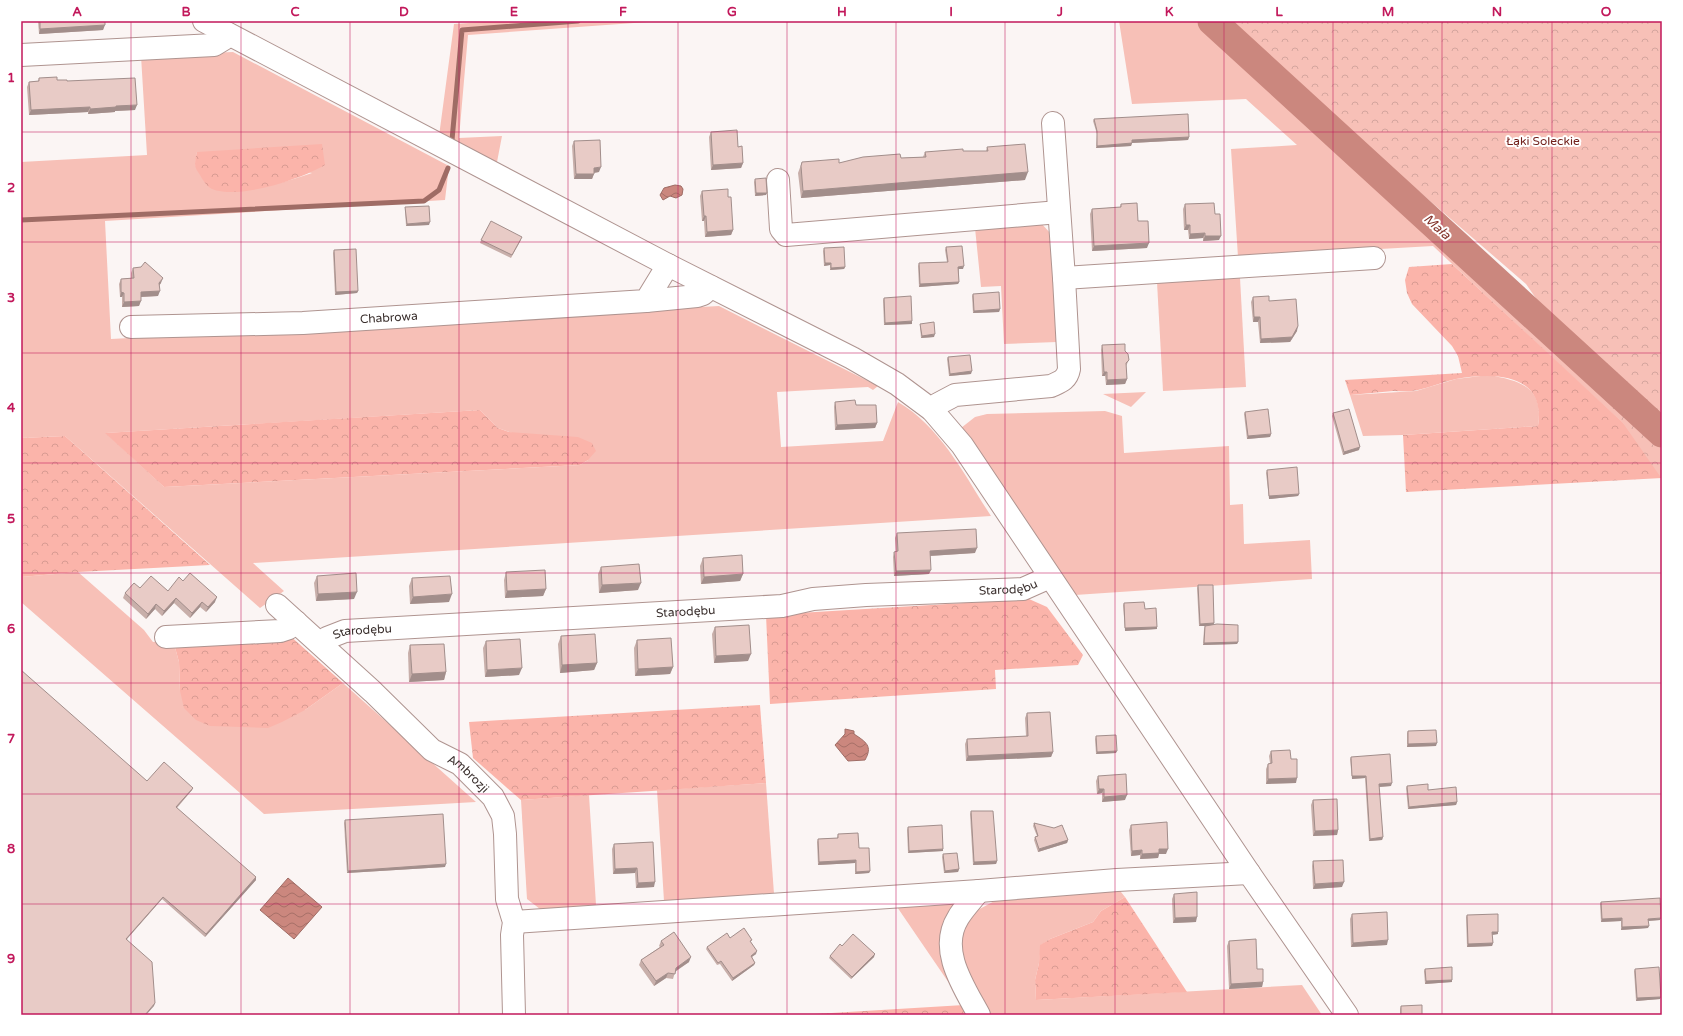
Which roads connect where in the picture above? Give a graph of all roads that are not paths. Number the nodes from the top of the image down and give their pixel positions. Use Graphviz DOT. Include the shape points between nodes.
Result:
graph roads {
  1 [pos="204,21"];
  2 [pos="228,34"];
  3 [pos="21,55"];
  4 [pos="1053,123"];
  5 [pos="778,180"];
  6 [pos="1059,212"];
  7 [pos="1374,258"];
  8 [pos="668,265"];
  9 [pos="1064,278"];
  10 [pos="711,287"];
  11 [pos="646,301"];
  12 [pos="131,327"];
  13 [pos="932,410"];
  14 [pos="1050,577"];
  15 [pos="277,605"];
  16 [pos="296,622"];
  17 [pos="166,637"];
  18 [pos="321,644"];
  19 [pos="1249,873"];
  20 [pos="979,892"];
  21 [pos="514,922"];
  22 [pos="514,1015"];
  23 [pos="979,1015"];
  24 [pos="1347,1015"];
  1 -- 2 [label="street"];
  2 -- 3 [label="street" via="214,45"];
  2 -- 8 [label="street"];
  4 -- 6 [label="street"];
  5 -- 6 [label="street" via="781,229 786,235"];
  6 -- 9 [label="street"];
  7 -- 9 [label="street"];
  8 -- 10 [label="street"];
  8 -- 11 [label="street"];
  9 -- 13 [label="street" via="1068,377 1051,386 955,395"];
  10 -- 11 [label="street, Chabrowa" via="697,296"];
  10 -- 13 [label="street" via="852,358 897,384"];
  11 -- 12 [label="street, Chabrowa" via="303,323"];
  13 -- 14 [label="street" via="962,445"];
  14 -- 18 [label="street, Starodębu" via="1023,589 866,595 812,599 782,606 345,631 327,638"];
  14 -- 19 [label="street"];
  15 -- 16 [label="street, Ambrozji"];
  16 -- 17 [label="street" via="280,631"];
  16 -- 18 [label="street, Ambrozji"];
  18 -- 21 [label="street, Ambrozji" via="432,750 460,764 493,797 503,816 507,899"];
  19 -- 20 [label="street" via="1117,880"];
  19 -- 24 [label="street"];
  20 -- 21 [label="street"];
  20 -- 23 [label="street" via="957,918 950,937 954,968"];
  21 -- 22 [label="street, Ambrozji"];
}
